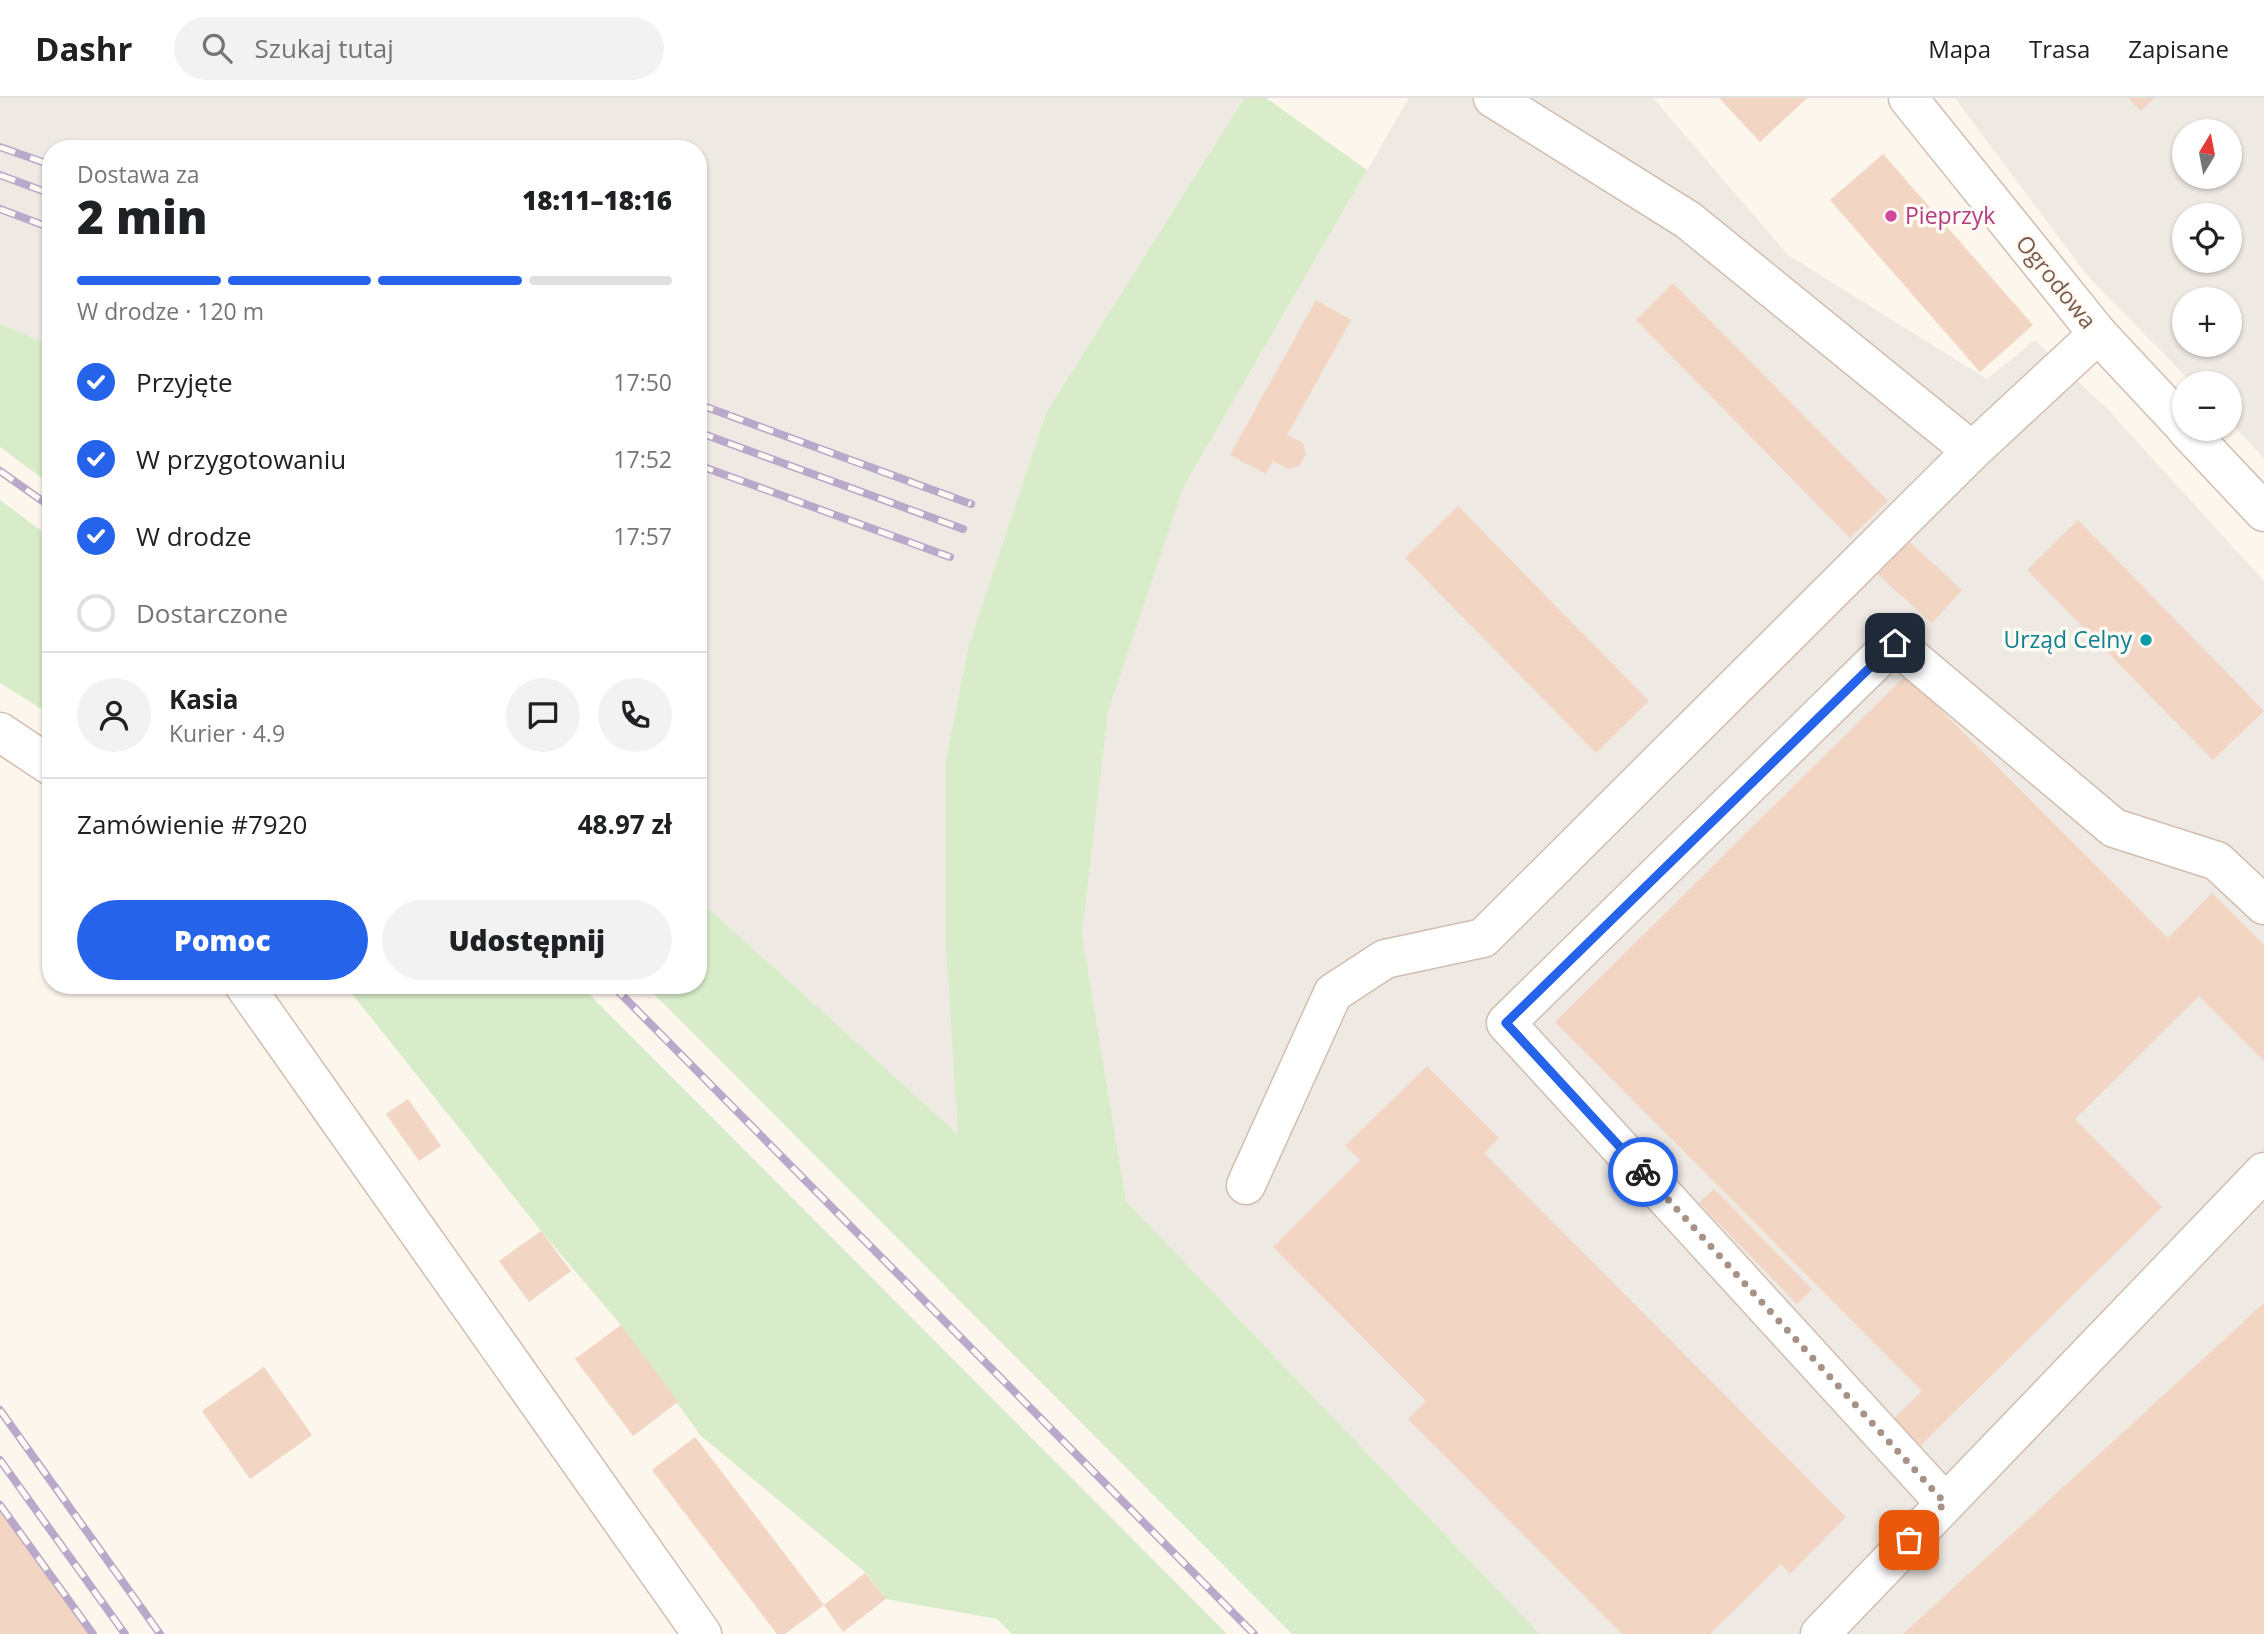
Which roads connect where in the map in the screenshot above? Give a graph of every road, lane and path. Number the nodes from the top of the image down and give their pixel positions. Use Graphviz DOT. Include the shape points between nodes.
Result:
graph roads {
  1 [pos="1493,98"];
  2 [pos="1908,98"];
  3 [pos="2098,334"];
  4 [pos="2172,414"];
  5 [pos="2197,441"];
  6 [pos="1972,451"];
  7 [pos="2264,512"];
  8 [pos="0,732"];
  9 [pos="42,760"];
  10 [pos="2264,905"];
  11 [pos="250,994"];
  12 [pos="2264,1172"];
  13 [pos="1245,1185"];
  14 [pos="1945,1503"];
  15 [pos="702,1634"];
  16 [pos="1820,1634"];
  1 -- 6 [label="street" via="1688,220"];
  2 -- 3 [label="street, Ogrodowa"];
  3 -- 4 [label="street, Ogrodowa"];
  3 -- 6 [label="street"];
  5 -- 7 [label="street, Ogrodowa"];
  6 -- 13 [label="street" via="1483,937 1385,959 1333,993"];
  8 -- 9 [label="street"];
  10 -- 14 [label="street" via="2217,861 2114,828 1895,643 1506,1023"];
  11 -- 15 [label="street"];
  12 -- 14 [label="street"];
  14 -- 16 [label="street"];
}
